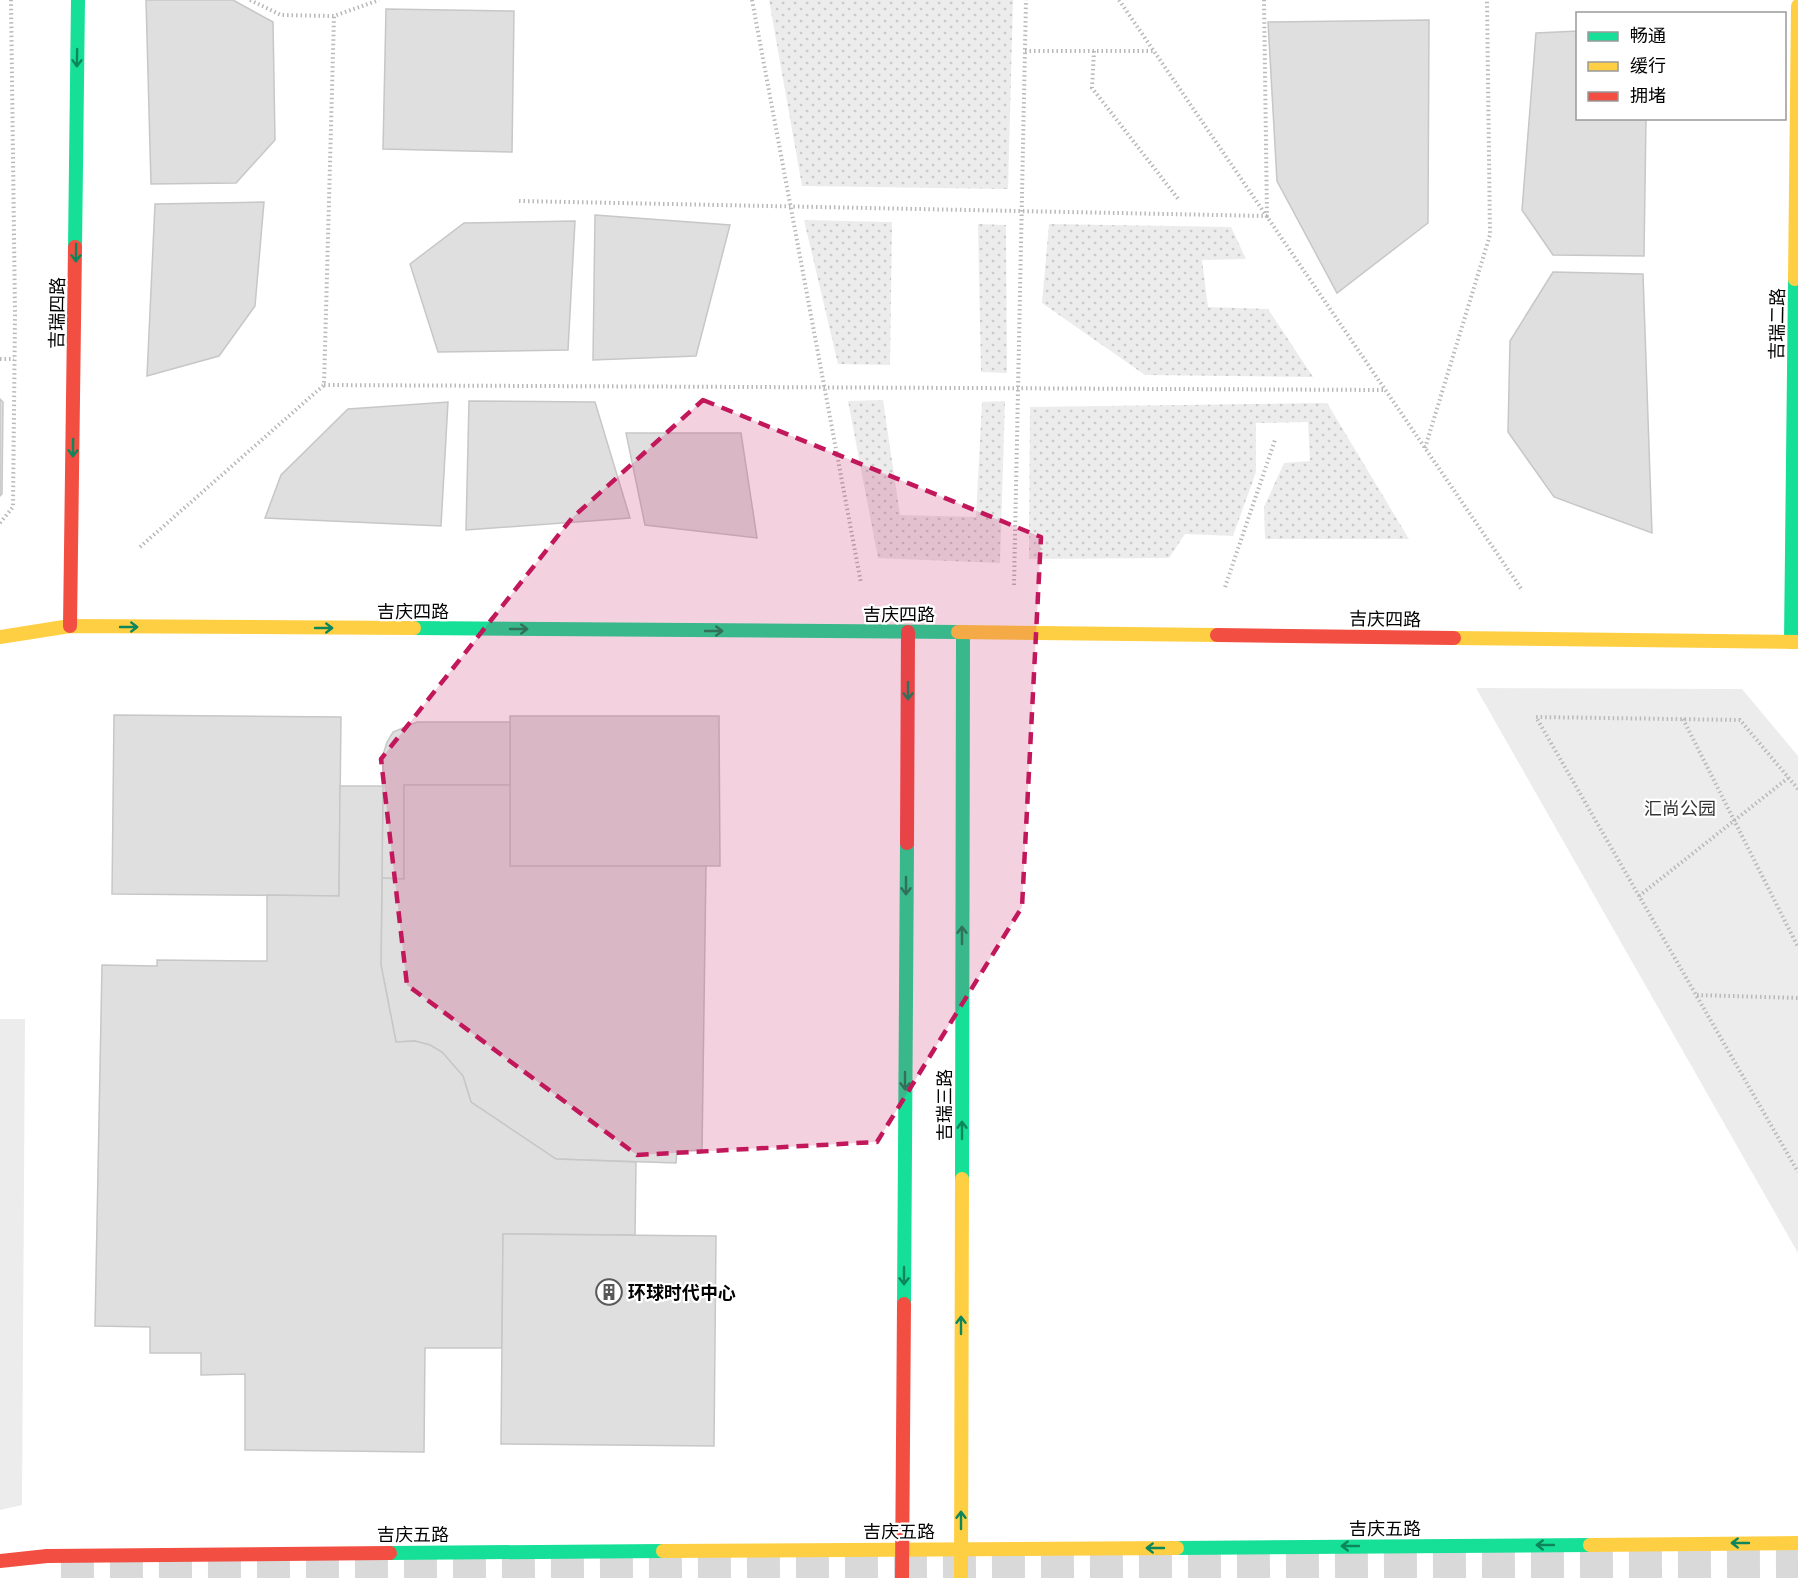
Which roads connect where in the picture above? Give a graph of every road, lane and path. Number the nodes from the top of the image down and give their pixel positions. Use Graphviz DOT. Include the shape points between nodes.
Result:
graph roads {
  1 [pos="11,0"];
  2 [pos="78,0"];
  3 [pos="250,0"];
  4 [pos="379,0"];
  5 [pos="752,0"];
  6 [pos="1026,0"];
  7 [pos="1119,0"];
  8 [pos="1264,0"];
  9 [pos="1487,0"];
  10 [pos="1798,6"];
  11 [pos="334,16"];
  12 [pos="1025,51"];
  13 [pos="1094,51"];
  14 [pos="1154,51"];
  15 [pos="1179,200"];
  16 [pos="519,201"];
  17 [pos="790,207"];
  18 [pos="1022,211"];
  19 [pos="1267,216"];
  20 [pos="0,359"];
  21 [pos="14,359"];
  22 [pos="324,385"];
  23 [pos="824,387"];
  24 [pos="1018,388"];
  25 [pos="1385,390"];
  26 [pos="1275,440"];
  27 [pos="1425,448"];
  28 [pos="0,523"];
  29 [pos="140,547"];
  30 [pos="861,583"];
  31 [pos="1014,585"];
  32 [pos="1225,587"];
  33 [pos="1522,590"];
  34 [pos="70,627"];
  35 [pos="908,632"];
  36 [pos="963,632"];
  37 [pos="0,637"];
  38 [pos="1795,642"];
  39 [pos="1683,719"];
  40 [pos="1788,778"];
  41 [pos="1798,789"];
  42 [pos="1735,821"];
  43 [pos="1639,896"];
  44 [pos="1798,947"];
  45 [pos="1696,995"];
  46 [pos="1798,998"];
  47 [pos="1798,1172"];
  48 [pos="1798,1543"];
  49 [pos="902,1548"];
  50 [pos="961,1550"];
  51 [pos="0,1561"];
  52 [pos="902,1578"];
  53 [pos="961,1578"];
  1 -- 21 [label="path"];
  2 -- 34 [label="street, 吉瑞四路, one-way"];
  3 -- 11 [label="path" via="280,15"];
  4 -- 11 [label="path"];
  5 -- 17 [label="path"];
  6 -- 12 [label="path"];
  7 -- 14 [label="path"];
  8 -- 19 [label="path"];
  9 -- 27 [label="path" via="1490,235"];
  10 -- 38 [label="street, 吉瑞二路"];
  11 -- 22 [label="path"];
  12 -- 13 [label="path"];
  12 -- 18 [label="path"];
  13 -- 14 [label="path"];
  13 -- 15 [label="path" via="1092,88"];
  14 -- 19 [label="path"];
  16 -- 17 [label="path"];
  17 -- 18 [label="path"];
  17 -- 23 [label="path"];
  18 -- 19 [label="path"];
  18 -- 24 [label="path"];
  19 -- 25 [label="path"];
  20 -- 21 [label="path"];
  21 -- 28 [label="path" via="13,507"];
  22 -- 23 [label="path"];
  22 -- 29 [label="path"];
  23 -- 24 [label="path"];
  23 -- 30 [label="path"];
  24 -- 25 [label="path"];
  24 -- 31 [label="path"];
  25 -- 27 [label="path"];
  26 -- 32 [label="path"];
  27 -- 33 [label="path"];
  34 -- 35 [label="street, 吉庆四路, one-way"];
  34 -- 37 [label="street, 吉庆四路"];
  35 -- 36 [label="street, 吉庆四路"];
  35 -- 49 [label="street, one-way"];
  36 -- 38 [label="street, 吉庆四路"];
  50 -- 36 [label="street, 吉瑞三路, one-way"];
  39 -- 40 [label="path" via="1740,720"];
  39 -- 42 [label="path"];
  39 -- 43 [label="path" via="1536,717"];
  40 -- 41 [label="path"];
  40 -- 42 [label="path"];
  42 -- 43 [label="path"];
  42 -- 44 [label="path"];
  43 -- 45 [label="path"];
  45 -- 46 [label="path"];
  45 -- 47 [label="path"];
  48 -- 50 [label="street, 吉庆五路, one-way"];
  49 -- 50 [label="street, 吉庆五路"];
  49 -- 51 [label="street, 吉庆五路" via="47,1556"];
  49 -- 52 [label="street"];
  50 -- 53 [label="street, 吉瑞三路"];
}
